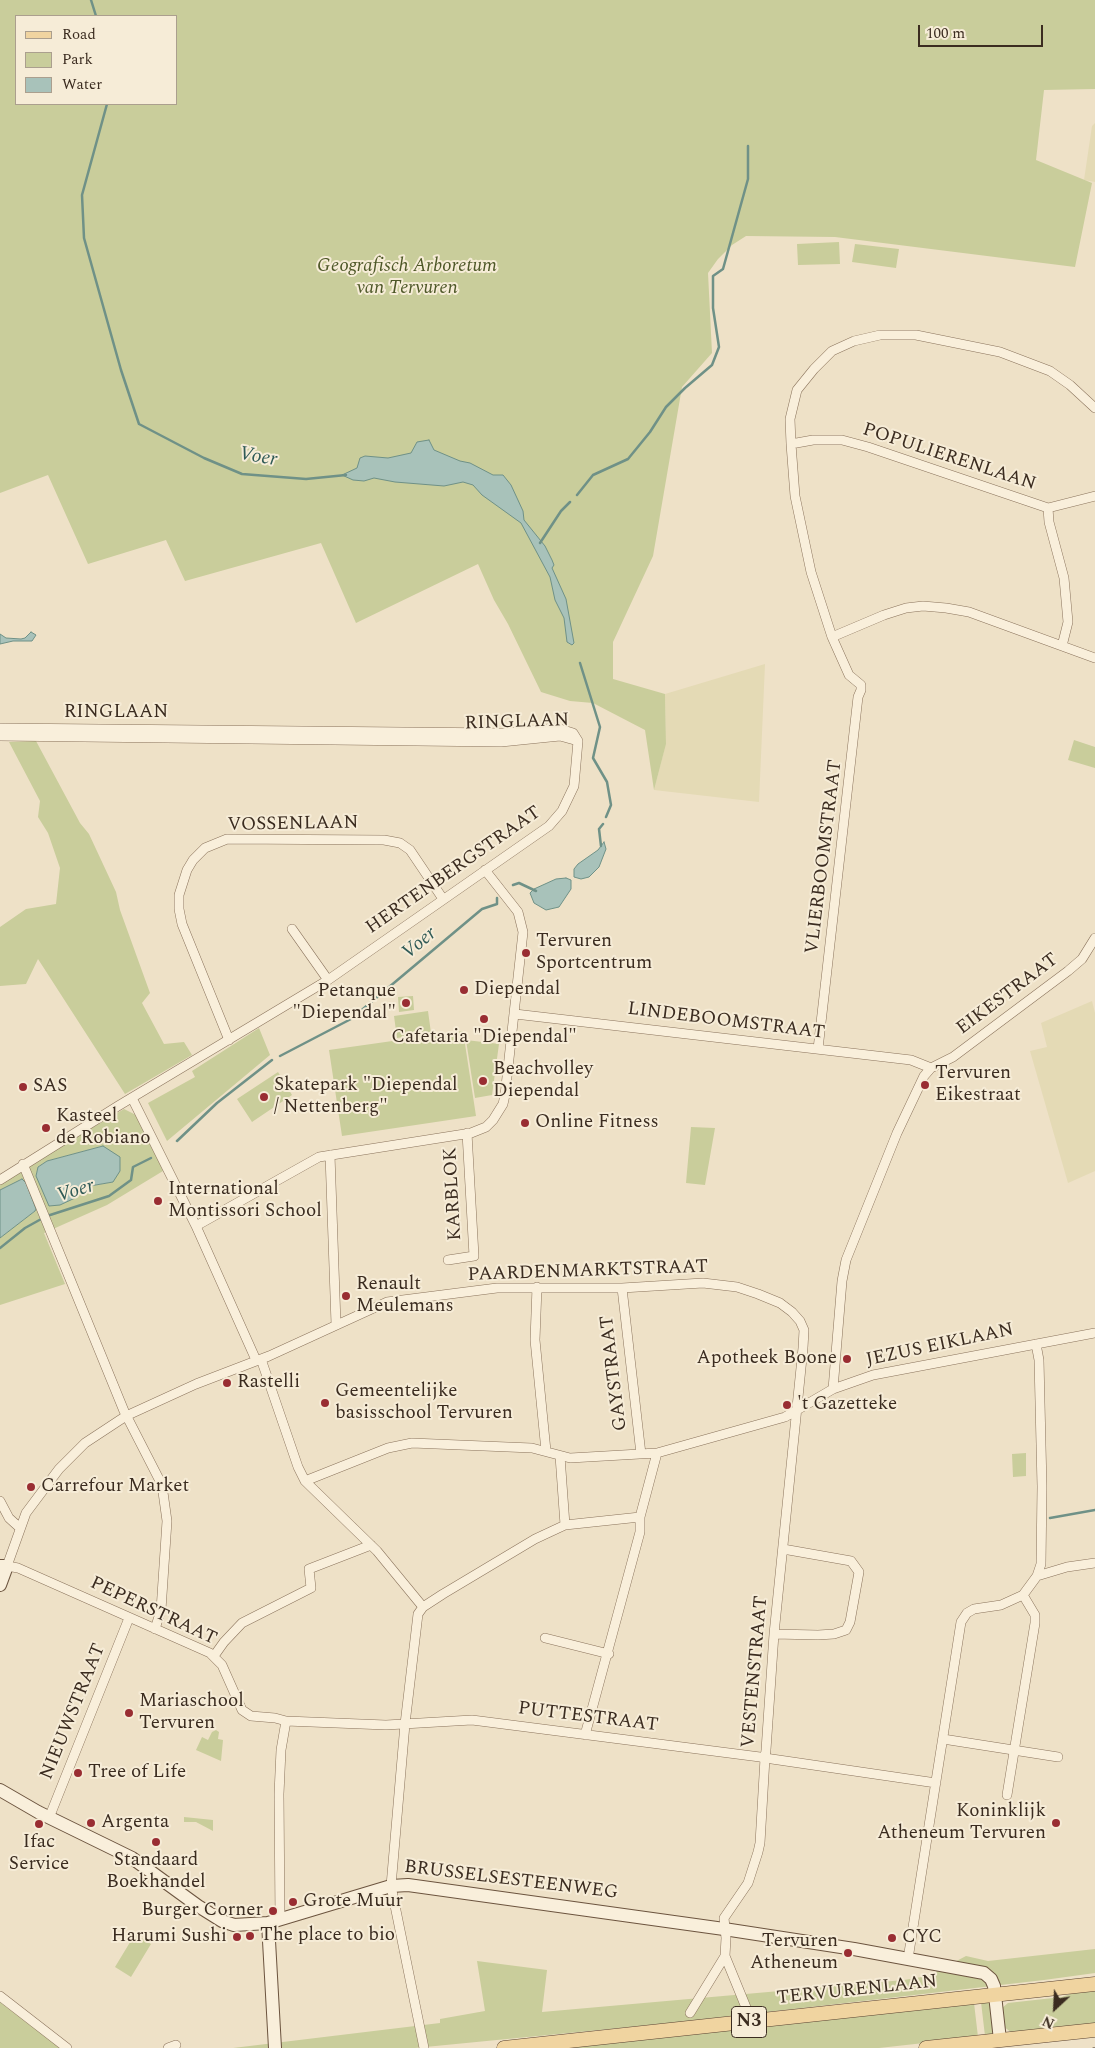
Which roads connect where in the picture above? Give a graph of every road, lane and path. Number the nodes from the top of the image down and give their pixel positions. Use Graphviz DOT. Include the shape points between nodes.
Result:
graph roads {
  1 [pos="1095,408"];
  2 [pos="791,444"];
  3 [pos="1095,496"];
  4 [pos="1048,508"];
  5 [pos="832,637"];
  6 [pos="1062,646"];
  7 [pos="1095,658"];
  8 [pos="0,728"];
  9 [pos="0,736"];
  10 [pos="578,740"];
  11 [pos="485,870"];
  12 [pos="443,899"];
  13 [pos="292,929"];
  14 [pos="1095,938"];
  15 [pos="1093,949"];
  16 [pos="328,980"];
  17 [pos="515,1014"];
  18 [pos="230,1040"];
  19 [pos="818,1049"];
  20 [pos="931,1068"];
  21 [pos="132,1098"];
  22 [pos="467,1133"];
  23 [pos="330,1155"];
  24 [pos="23,1164"];
  25 [pos="0,1180"];
  26 [pos="196,1226"];
  27 [pos="448,1260"];
  28 [pos="537,1287"];
  29 [pos="622,1288"];
  30 [pos="336,1324"];
  31 [pos="1095,1333"];
  32 [pos="1036,1344"];
  33 [pos="258,1360"];
  34 [pos="833,1389"];
  35 [pos="798,1409"];
  36 [pos="126,1416"];
  37 [pos="546,1451"];
  38 [pos="657,1453"];
  39 [pos="641,1454"];
  40 [pos="560,1456"];
  41 [pos="305,1480"];
  42 [pos="0,1501"];
  43 [pos="640,1517"];
  44 [pos="565,1525"];
  45 [pos="20,1528"];
  46 [pos="371,1545"];
  47 [pos="783,1550"];
  48 [pos="1095,1563"];
  49 [pos="4,1566"];
  50 [pos="1037,1576"];
  51 [pos="0,1585"];
  52 [pos="1023,1595"];
  53 [pos="423,1607"];
  54 [pos="129,1618"];
  55 [pos="155,1629"];
  56 [pos="774,1634"];
  57 [pos="545,1638"];
  58 [pos="608,1654"];
  59 [pos="214,1656"];
  60 [pos="286,1721"];
  61 [pos="405,1724"];
  62 [pos="585,1735"];
  63 [pos="943,1739"];
  64 [pos="1014,1750"];
  65 [pos="1058,1757"];
  66 [pos="765,1758"];
  67 [pos="936,1783"];
  68 [pos="0,1790"];
  69 [pos="1007,1795"];
  70 [pos="49,1818"];
  71 [pos="391,1886"];
  72 [pos="274,1922"];
  73 [pos="724,1929"];
  74 [pos="725,1956"];
  75 [pos="908,1959"];
  76 [pos="1095,1984"];
  77 [pos="0,1996"];
  78 [pos="994,1996"];
  79 [pos="690,2013"];
  80 [pos="752,2022"];
  81 [pos="1095,2030"];
  82 [pos="1000,2040"];
  83 [pos="67,2048"];
  84 [pos="275,2048"];
  85 [pos="424,2048"];
  86 [pos="504,2048"];
  87 [pos="926,2048"];
  1 -- 2 [label="street, VLIERBOOMSTRAAT" via="1050,371 1000,352 916,335 880,335 854,340 832,351 814,369 797,390 790,419"];
  2 -- 4 [label="street, POPULIERENLAAN" via="842,440 868,446"];
  2 -- 5 [label="street, VLIERBOOMSTRAAT" via="795,496 811,572"];
  3 -- 4 [label="street, POPULIERENLAAN"];
  4 -- 6 [label="street" via="1048,522 1064,578 1068,622"];
  5 -- 6 [label="street" via="884,615 923,606 968,612"];
  5 -- 19 [label="street, VLIERBOOMSTRAAT" via="849,676 861,685 861,690"];
  6 -- 7 [label="street"];
  8 -- 10 [label="street, RINGLAAN" via="503,733 558,728 573,733"];
  9 -- 10 [label="street, RINGLAAN" via="501,742 560,736"];
  10 -- 11 [label="street, HERTENBERGSTRAAT" via="576,779 562,811 549,826"];
  11 -- 12 [label="street, HERTENBERGSTRAAT"];
  11 -- 17 [label="street" via="518,912 522,925 523,946"];
  12 -- 16 [label="street, HERTENBERGSTRAAT"];
  12 -- 18 [label="street, VOSSENLAAN" via="410,850 392,841 227,839 205,848 187,870 179,895 179,909 182,924"];
  13 -- 16 [label="street"];
  14 -- 15 [label="street, EIKESTRAAT"];
  15 -- 20 [label="street, EIKESTRAAT" via="1017,1010 946,1062"];
  16 -- 18 [label="street, HERTENBERGSTRAAT"];
  17 -- 19 [label="street, LINDEBOOMSTRAAT"];
  17 -- 22 [label="street" via="503,1104 486,1127"];
  18 -- 21 [label="street, HERTENBERGSTRAAT"];
  19 -- 20 [label="street, LINDEBOOMSTRAAT" via="911,1060"];
  20 -- 34 [label="street" via="900,1125 846,1260"];
  21 -- 24 [label="street, HERTENBERGSTRAAT"];
  21 -- 26 [label="street"];
  22 -- 23 [label="street"];
  22 -- 27 [label="street, KARBLOK" via="474,1256"];
  23 -- 26 [label="street" via="319,1157"];
  23 -- 30 [label="street"];
  24 -- 25 [label="street, HERTENBERGSTRAAT"];
  24 -- 36 [label="street"];
  26 -- 33 [label="street"];
  28 -- 29 [label="street, PAARDENMARKTSTRAAT"];
  28 -- 30 [label="street, PAARDENMARKTSTRAAT" via="497,1288 387,1302"];
  28 -- 37 [label="street" via="535,1340"];
  29 -- 35 [label="street, PAARDENMARKTSTRAAT" via="703,1283 737,1287 780,1303 792,1312 804,1330"];
  29 -- 39 [label="street, GAYSTRAAT"];
  30 -- 33 [label="street, PAARDENMARKTSTRAAT"];
  31 -- 32 [label="street, JEZUS EIKLAAN"];
  32 -- 34 [label="street, JEZUS EIKLAAN" via="873,1375"];
  32 -- 50 [label="street" via="1039,1360 1042,1550"];
  33 -- 36 [label="street, PAARDENMARKTSTRAAT"];
  33 -- 41 [label="street"];
  34 -- 35 [label="street, JEZUS EIKLAAN"];
  35 -- 38 [label="street, JEZUS EIKLAAN" via="785,1416"];
  35 -- 47 [label="street, VESTENSTRAAT"];
  36 -- 45 [label="street, PAARDENMARKTSTRAAT" via="93,1437 64,1464 26,1513"];
  36 -- 55 [label="street" via="160,1479 166,1508 162,1597"];
  37 -- 40 [label="street, JEZUS EIKLAAN"];
  37 -- 41 [label="street, JEZUS EIKLAAN" via="412,1443 388,1448"];
  38 -- 39 [label="street, JEZUS EIKLAAN"];
  38 -- 43 [label="street"];
  39 -- 40 [label="street, JEZUS EIKLAAN"];
  40 -- 44 [label="street"];
  41 -- 46 [label="street"];
  42 -- 45 [label="street" via="9,1518"];
  43 -- 44 [label="street"];
  43 -- 58 [label="street" via="640,1532"];
  44 -- 53 [label="street" via="535,1539"];
  45 -- 49 [label="street, PAARDENMARKTSTRAAT"];
  46 -- 53 [label="street"];
  46 -- 59 [label="street" via="309,1569 311,1588 242,1623"];
  47 -- 56 [label="street, VESTENSTRAAT"];
  47 -- 56 [label="street" via="851,1561 859,1572 846,1630 818,1635"];
  48 -- 50 [label="street"];
  49 -- 51 [label="street"];
  49 -- 54 [label="street, PEPERSTRAAT" via="18,1568"];
  50 -- 52 [label="street"];
  52 -- 63 [label="street" via="1001,1606 974,1609 964,1616"];
  52 -- 64 [label="street" via="1034,1614 1035,1623"];
  53 -- 61 [label="street" via="418,1614"];
  54 -- 55 [label="street, PEPERSTRAAT"];
  54 -- 70 [label="street, NIEUWSTRAAT"];
  55 -- 59 [label="street, PEPERSTRAAT"];
  56 -- 66 [label="street, VESTENSTRAAT"];
  57 -- 58 [label="street"];
  58 -- 62 [label="street"];
  59 -- 60 [label="street, PEPERSTRAAT" via="222,1665 243,1712"];
  60 -- 61 [label="street, PEPERSTRAAT"];
  60 -- 72 [label="street" via="281,1750"];
  61 -- 62 [label="street, PUTTESTRAAT" via="472,1720"];
  61 -- 71 [label="street"];
  62 -- 66 [label="street, PUTTESTRAAT"];
  63 -- 64 [label="street"];
  63 -- 67 [label="street"];
  64 -- 65 [label="street"];
  64 -- 69 [label="street"];
  66 -- 67 [label="street, PUTTESTRAAT"];
  66 -- 73 [label="street, VESTENSTRAAT" via="756,1863 748,1883 725,1917"];
  67 -- 75 [label="street"];
  68 -- 70 [label="street, BRUSSELSESTEENWEG"];
  70 -- 72 [label="street, BRUSSELSESTEENWEG" via="132,1858 222,1921 240,1926"];
  71 -- 72 [label="street, BRUSSELSESTEENWEG"];
  71 -- 73 [label="street, BRUSSELSESTEENWEG" via="443,1889"];
  71 -- 85 [label="street"];
  72 -- 84 [label="street"];
  73 -- 74 [label="street"];
  73 -- 75 [label="street, BRUSSELSESTEENWEG"];
  74 -- 79 [label="street"];
  74 -- 80 [label="street"];
  75 -- 78 [label="street, BRUSSELSESTEENWEG" via="984,1973 991,1979"];
  76 -- 78 [label="main road, TERVURENLAAN / N3"];
  77 -- 83 [label="street"];
  78 -- 80 [label="main road, TERVURENLAAN / N3"];
  78 -- 82 [label="street, BRUSSELSESTEENWEG"];
  80 -- 86 [label="main road, TERVURENLAAN / N3"];
  81 -- 82 [label="main road"];
  82 -- 87 [label="main road"];
}
